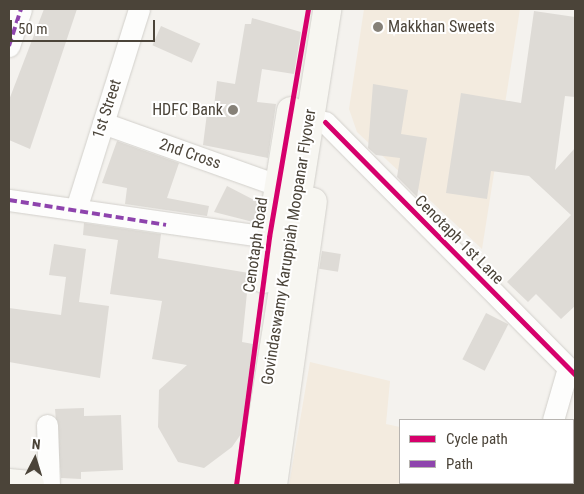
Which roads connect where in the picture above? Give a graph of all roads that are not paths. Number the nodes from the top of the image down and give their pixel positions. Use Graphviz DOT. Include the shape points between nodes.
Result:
graph roads {
  1 [pos="21,9"];
  2 [pos="139,9"];
  3 [pos="308,9"];
  4 [pos="327,9"];
  5 [pos="342,9"];
  6 [pos="9,46"];
  7 [pos="324,122"];
  8 [pos="103,123"];
  9 [pos="277,185"];
  10 [pos="9,200"];
  11 [pos="76,209"];
  12 [pos="269,237"];
  13 [pos="572,371"];
  14 [pos="553,419"];
  15 [pos="47,425"];
  16 [pos="9,483"];
  17 [pos="30,485"];
  18 [pos="49,485"];
  19 [pos="236,485"];
  20 [pos="252,485"];
  21 [pos="273,485"];
  1 -- 6 [label="street"];
  2 -- 8 [label="street, 1st Street"];
  3 -- 9 [label="street, Cenotaph Road"];
  4 -- 20 [label="street, Govindaswamy Karuppiah Moopanar Flyover"];
  5 -- 7 [label="street"];
  7 -- 13 [label="street, Cenotaph 1st Lane"];
  7 -- 21 [label="street"];
  8 -- 9 [label="street, 2nd Cross"];
  8 -- 11 [label="street, 1st Street"];
  9 -- 12 [label="street, Cenotaph Road"];
  10 -- 11 [label="street"];
  11 -- 12 [label="street"];
  12 -- 19 [label="street, Cenotaph Road"];
  13 -- 14 [label="street, Cenotaph 1st Lane"];
  15 -- 18 [label="street"];
  16 -- 17 [label="street"];
}
